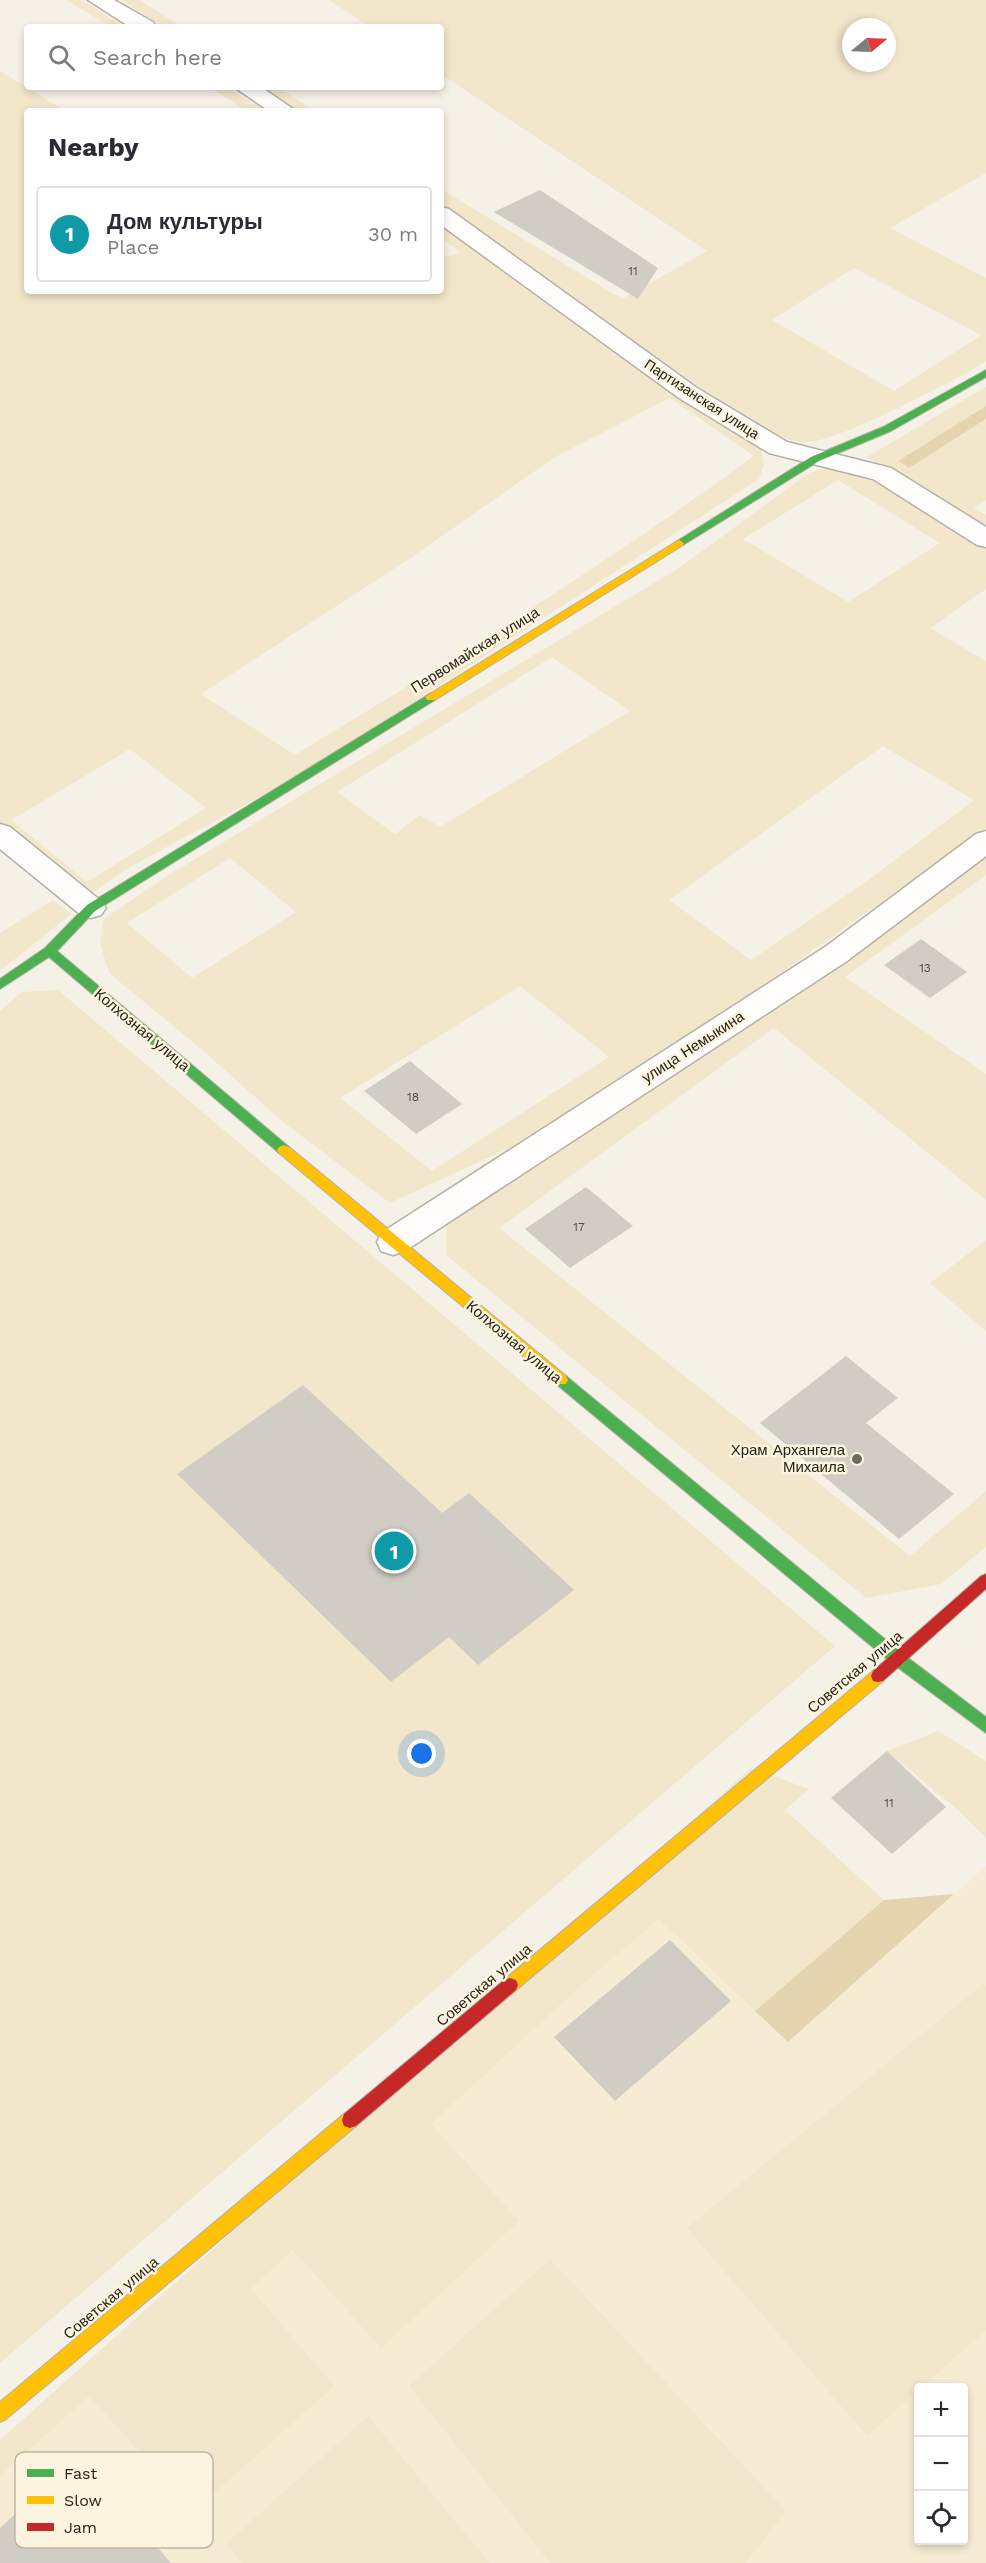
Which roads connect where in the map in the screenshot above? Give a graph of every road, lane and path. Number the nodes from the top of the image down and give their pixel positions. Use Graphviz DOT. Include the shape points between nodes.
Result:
graph roads {
  1 [pos="99,0"];
  2 [pos="140,24"];
  3 [pos="250,90"];
  4 [pos="280,108"];
  5 [pos="444,216"];
  6 [pos="986,373"];
  7 [pos="815,459"];
  8 [pos="986,539"];
  9 [pos="0,834"];
  10 [pos="986,841"];
  11 [pos="91,908"];
  12 [pos="49,951"];
  13 [pos="0,985"];
  14 [pos="393,1242"];
  15 [pos="986,1580"];
  16 [pos="898,1659"];
  17 [pos="986,1726"];
  18 [pos="0,2413"];
  1 -- 2 [label="street"];
  3 -- 4 [label="street"];
  5 -- 7 [label="street, Партизанская улица" via="688,393 778,448"];
  6 -- 7 [label="street, Первомайская улица" via="887,429"];
  7 -- 8 [label="street, Партизанская улица" via="882,473"];
  7 -- 11 [label="street, Первомайская улица"];
  9 -- 11 [label="street"];
  10 -- 14 [label="street, улица Немыкина" via="836,954"];
  11 -- 12 [label="street, Первомайская улица"];
  12 -- 13 [label="street, Первомайская улица"];
  12 -- 14 [label="street, Колхозная улица"];
  14 -- 16 [label="street, Колхозная улица"];
  15 -- 16 [label="street, Советская улица"];
  16 -- 17 [label="street, Колхозная улица"];
  16 -- 18 [label="street, Советская улица"];
}
